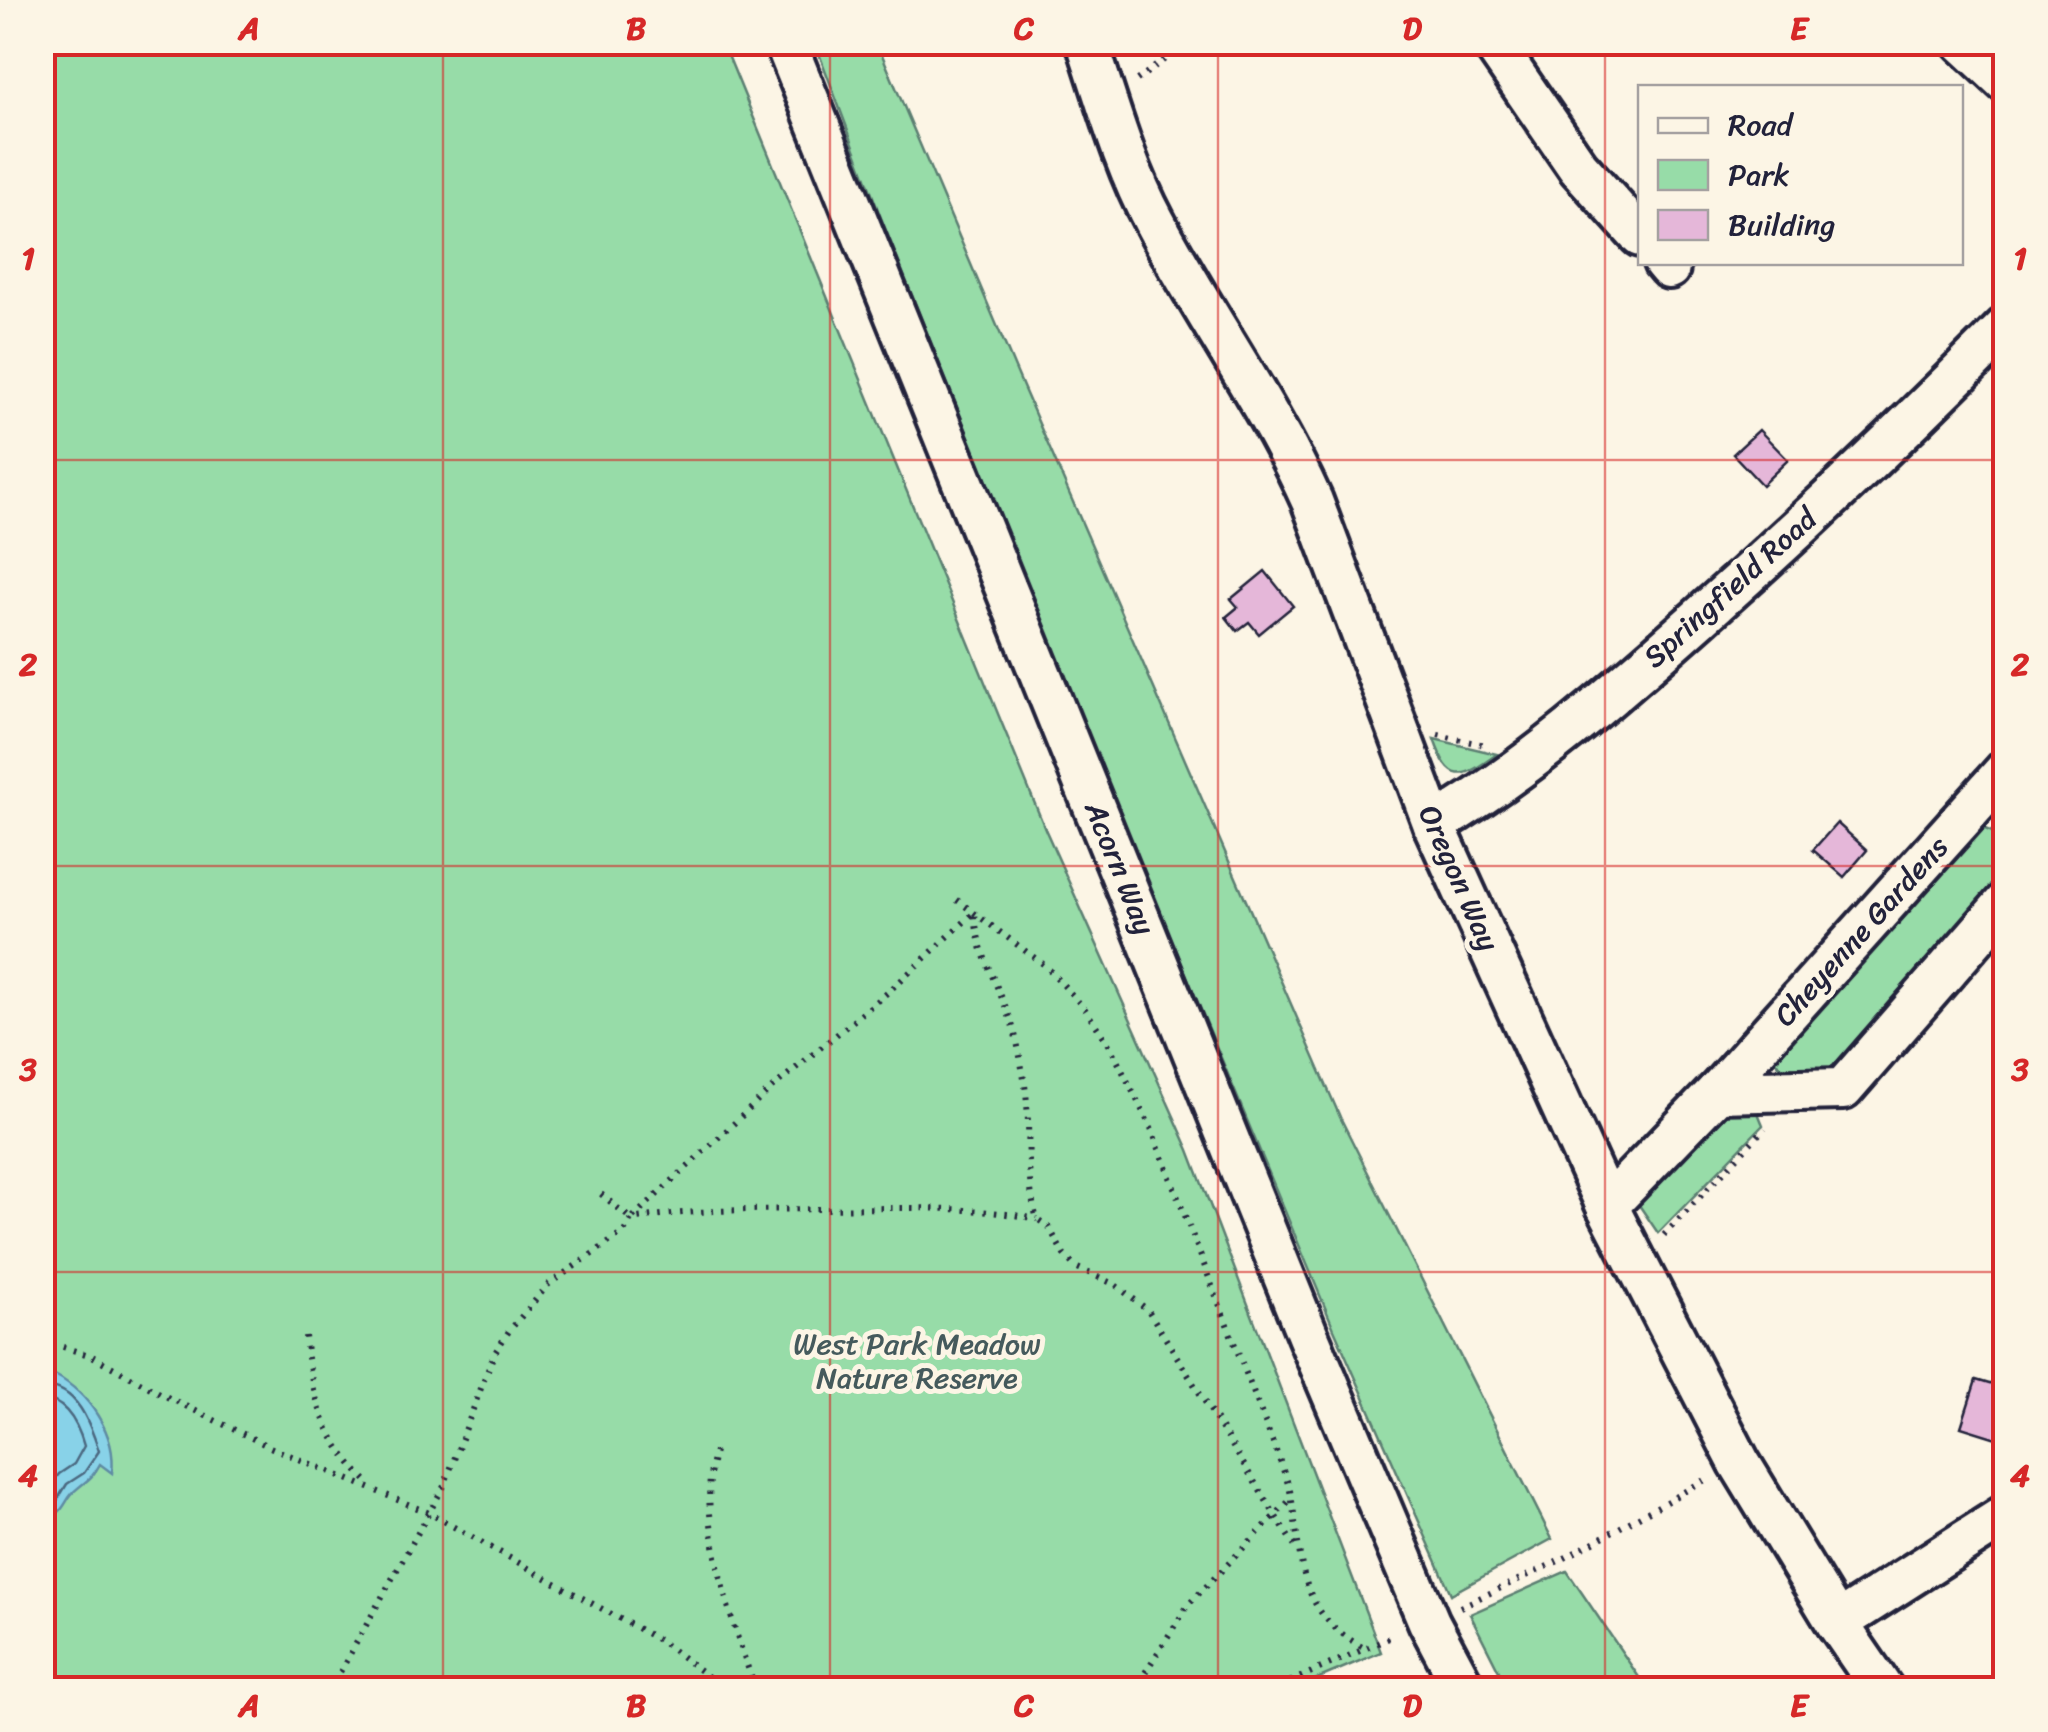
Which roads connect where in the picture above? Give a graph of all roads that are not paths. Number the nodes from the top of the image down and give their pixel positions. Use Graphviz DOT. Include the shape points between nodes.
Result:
graph roads {
  1 [pos="785,42"];
  2 [pos="1086,42"];
  3 [pos="1492,42"];
  4 [pos="1963,42"];
  5 [pos="2006,82"];
  6 [pos="1638,234"];
  7 [pos="2006,328"];
  8 [pos="2006,770"];
  9 [pos="1434,824"];
  10 [pos="2006,902"];
  11 [pos="1718,1092"];
  12 [pos="1607,1206"];
  13 [pos="2006,1515"];
  14 [pos="1837,1623"];
  15 [pos="1465,1690"];
  16 [pos="1882,1690"];
  1 -- 15 [label="street, Acorn Way" via="1308,1336 1429,1622"];
  2 -- 9 [label="street, Oregon Way" via="1136,186 1294,462"];
  3 -- 6 [label="street" via="1578,167"];
  4 -- 5 [label="street"];
  7 -- 9 [label="street, Springfield Road" via="1753,570 1535,756"];
  8 -- 11 [label="street, Cheyenne Gardens"];
  9 -- 12 [label="street, Oregon Way"];
  10 -- 11 [label="street" via="1843,1090"];
  11 -- 12 [label="street, Cheyenne Gardens"];
  12 -- 14 [label="street, Oregon Way" via="1739,1462"];
  13 -- 14 [label="street"];
  14 -- 16 [label="street, Oregon Way"];
}
